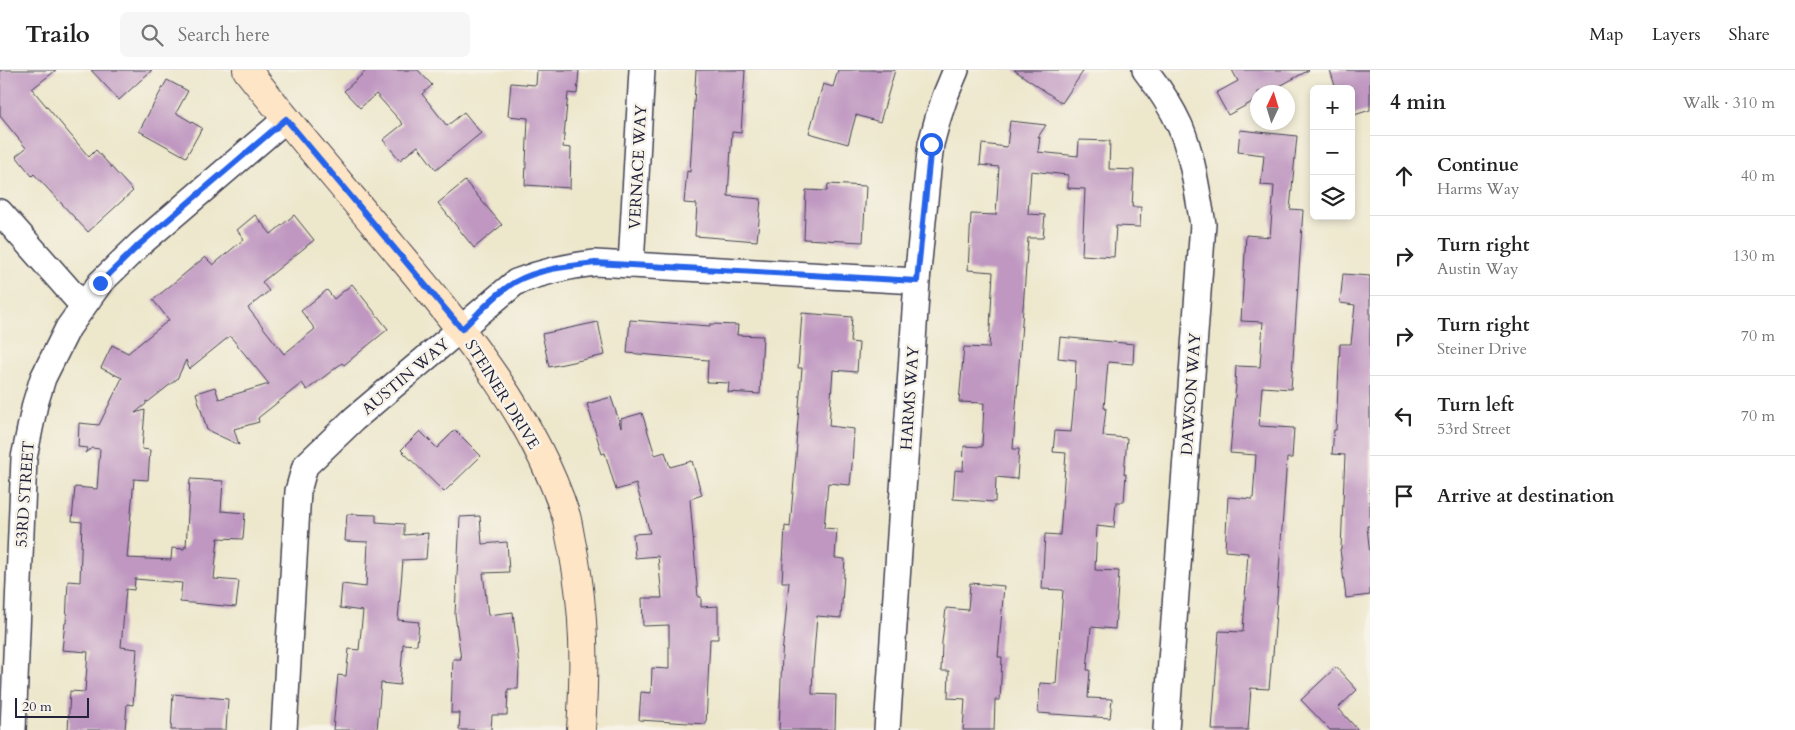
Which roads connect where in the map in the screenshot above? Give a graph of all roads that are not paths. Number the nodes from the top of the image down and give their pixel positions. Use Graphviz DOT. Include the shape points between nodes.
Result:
graph roads {
  1 [pos="247,70"];
  2 [pos="642,70"];
  3 [pos="956,70"];
  4 [pos="1146,70"];
  5 [pos="286,119"];
  6 [pos="0,212"];
  7 [pos="632,265"];
  8 [pos="917,281"];
  9 [pos="83,306"];
  10 [pos="462,329"];
  11 [pos="13,730"];
  12 [pos="284,730"];
  13 [pos="581,730"];
  14 [pos="887,730"];
  15 [pos="1166,730"];
  1 -- 5 [label="street, STEINER DRIVE"];
  2 -- 7 [label="street, VERNACE WAY"];
  3 -- 8 [label="street, HARMS WAY" via="931,144"];
  4 -- 15 [label="street, DAWSON WAY" via="1180,128 1203,224"];
  5 -- 9 [label="street, 53RD STREET" via="140,244 100,283"];
  5 -- 10 [label="street, STEINER DRIVE"];
  6 -- 9 [label="street"];
  7 -- 8 [label="street, AUSTIN WAY"];
  7 -- 10 [label="street, AUSTIN WAY" via="595,263 541,272 516,282"];
  8 -- 14 [label="street, HARMS WAY"];
  9 -- 11 [label="street, 53RD STREET" via="43,378 28,431 24,458"];
  10 -- 12 [label="street, AUSTIN WAY" via="354,419 305,466 298,491"];
  10 -- 13 [label="street, STEINER DRIVE" via="526,425 542,455 566,517 584,621"];
}
